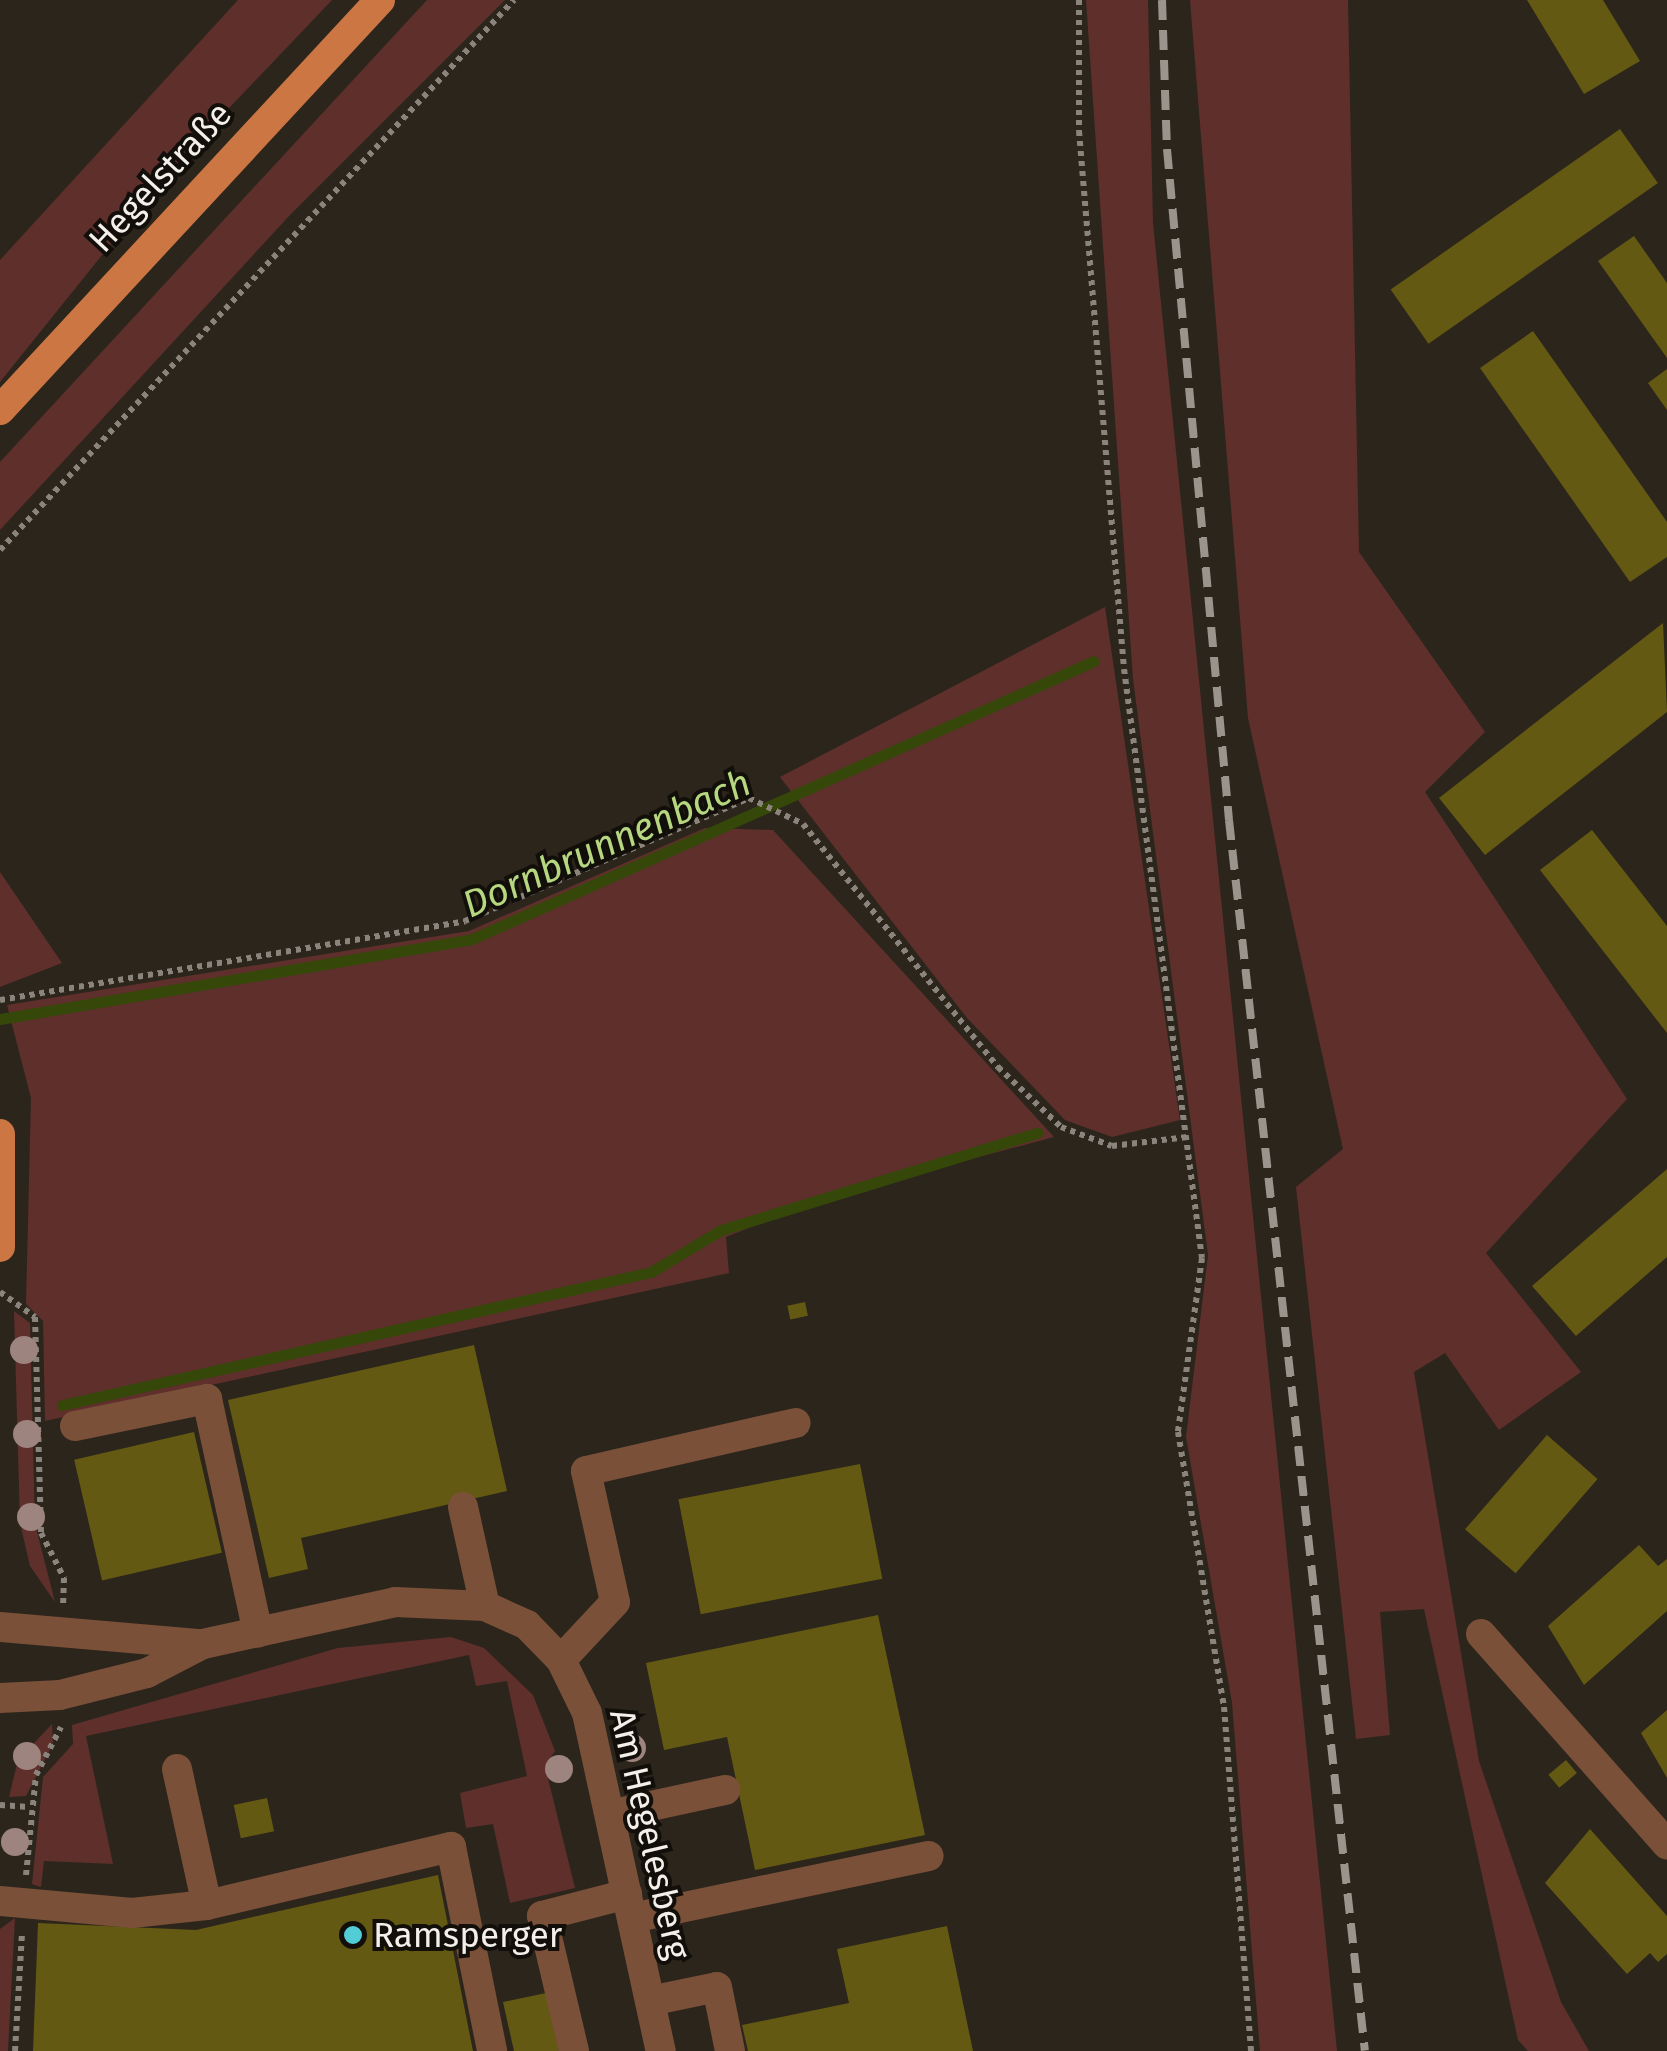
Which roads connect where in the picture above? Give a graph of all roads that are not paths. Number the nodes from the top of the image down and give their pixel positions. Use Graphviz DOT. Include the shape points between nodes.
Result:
graph roads {
  1 [pos="380,0"];
  2 [pos="0,410"];
  3 [pos="0,1134"];
  4 [pos="0,1246"];
  5 [pos="796,1423"];
  6 [pos="76,1426"];
  7 [pos="463,1507"];
  8 [pos="485,1606"];
  9 [pos="0,1627"];
  10 [pos="258,1632"];
  11 [pos="1481,1634"];
  12 [pos="203,1644"];
  13 [pos="561,1660"];
  14 [pos="0,1698"];
  15 [pos="177,1769"];
  16 [pos="725,1790"];
  17 [pos="614,1814"];
  18 [pos="1667,1844"];
  19 [pos="929,1856"];
  20 [pos="0,1902"];
  21 [pos="206,1904"];
  22 [pos="630,1906"];
  23 [pos="650,2001"];
  24 [pos="492,2051"];
  25 [pos="574,2051"];
  26 [pos="661,2051"];
  27 [pos="730,2051"];
  1 -- 2 [label="main road, Hegelstraße"];
  3 -- 4 [label="main road"];
  5 -- 13 [label="street" via="586,1471 616,1602"];
  6 -- 10 [label="street" via="207,1398"];
  7 -- 8 [label="street"];
  8 -- 10 [label="street, Am Hegelesberg" via="394,1602"];
  8 -- 13 [label="street, Am Hegelesberg" via="527,1625"];
  9 -- 12 [label="street, Am Hegelesberg"];
  10 -- 12 [label="street, Am Hegelesberg"];
  11 -- 18 [label="street"];
  12 -- 14 [label="street, Am Hegelesberg" via="147,1673"];
  13 -- 17 [label="street, Am Hegelesberg" via="587,1712"];
  15 -- 21 [label="street"];
  16 -- 17 [label="street"];
  17 -- 22 [label="street, Am Hegelesberg"];
  19 -- 22 [label="street"];
  20 -- 21 [label="street" via="132,1914"];
  21 -- 24 [label="street" via="451,1847"];
  22 -- 23 [label="street, Am Hegelesberg"];
  22 -- 25 [label="street" via="529,1919"];
  23 -- 26 [label="street, Am Hegelesberg"];
  23 -- 27 [label="street" via="717,1988"];
}
